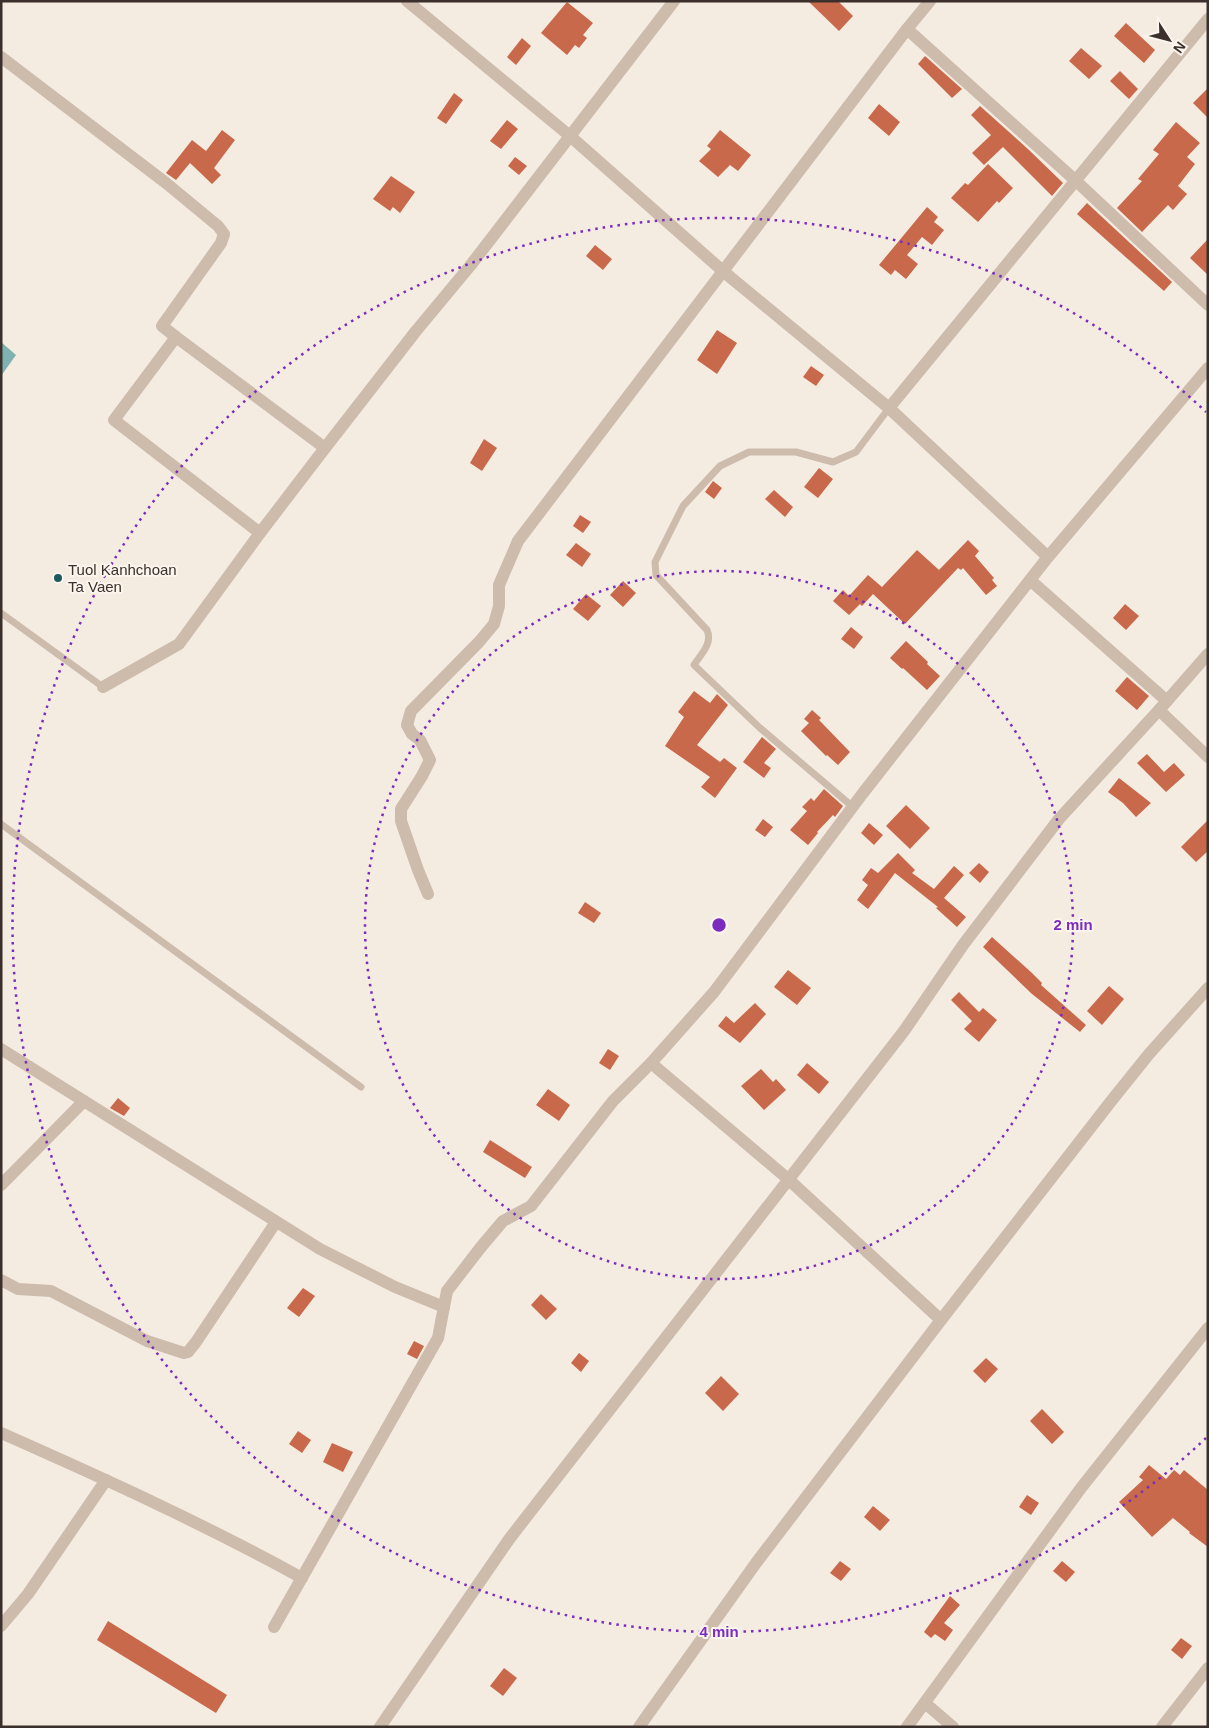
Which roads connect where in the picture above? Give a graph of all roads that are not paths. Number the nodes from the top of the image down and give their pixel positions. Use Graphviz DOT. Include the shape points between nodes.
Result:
graph roads {
  1 [pos="407,1"];
  2 [pos="674,1"];
  3 [pos="930,1"];
  4 [pos="1208,19"];
  5 [pos="907,29"];
  6 [pos="1,56"];
  7 [pos="570,136"];
  8 [pos="1075,180"];
  9 [pos="724,272"];
  10 [pos="1208,305"];
  11 [pos="176,337"];
  12 [pos="1208,368"];
  13 [pos="889,408"];
  14 [pos="325,448"];
  15 [pos="260,533"];
  16 [pos="1048,557"];
  17 [pos="1030,580"];
  18 [pos="1,613"];
  19 [pos="1208,654"];
  20 [pos="103,687"];
  21 [pos="1163,706"];
  22 [pos="1208,757"];
  23 [pos="853,807"];
  24 [pos="1,824"];
  25 [pos="428,894"];
  26 [pos="1208,988"];
  27 [pos="1,1049"];
  28 [pos="651,1063"];
  29 [pos="361,1087"];
  30 [pos="84,1101"];
  31 [pos="788,1179"];
  32 [pos="1,1185"];
  33 [pos="276,1222"];
  34 [pos="1,1280"];
  35 [pos="444,1307"];
  36 [pos="942,1320"];
  37 [pos="1208,1328"];
  38 [pos="1,1433"];
  39 [pos="106,1480"];
  40 [pos="302,1578"];
  41 [pos="1,1626"];
  42 [pos="274,1627"];
  43 [pos="1208,1668"];
  44 [pos="925,1703"];
  45 [pos="380,1727"];
  46 [pos="638,1727"];
  47 [pos="908,1727"];
  48 [pos="953,1727"];
  49 [pos="1162,1727"];
  1 -- 7 [label="street"];
  2 -- 7 [label="street"];
  3 -- 5 [label="street"];
  4 -- 8 [label="street"];
  5 -- 8 [label="street"];
  5 -- 9 [label="street"];
  6 -- 11 [label="street" via="166,183 224,234 221,243 162,326"];
  7 -- 9 [label="street"];
  7 -- 14 [label="street"];
  8 -- 10 [label="street"];
  8 -- 13 [label="street"];
  9 -- 13 [label="street"];
  9 -- 25 [label="street" via="518,541 499,585 494,624 411,711 407,725 420,740 430,760 401,809 401,821"];
  11 -- 14 [label="street"];
  11 -- 15 [label="street" via="114,420"];
  12 -- 16 [label="street"];
  13 -- 16 [label="street"];
  13 -- 23 [label="lane" via="856,452 833,462 796,452 768,451 748,452 720,466 683,506 655,562 656,575 710,635 694,665 760,728"];
  14 -- 15 [label="street"];
  15 -- 20 [label="street" via="179,644"];
  16 -- 17 [label="street"];
  17 -- 21 [label="street"];
  17 -- 23 [label="street"];
  18 -- 20 [label="lane"];
  19 -- 21 [label="street"];
  21 -- 22 [label="street"];
  21 -- 31 [label="street" via="1060,819 963,944 904,1032"];
  23 -- 28 [label="street" via="714,992"];
  24 -- 29 [label="lane"];
  26 -- 36 [label="street" via="1112,1100"];
  27 -- 30 [label="street"];
  28 -- 31 [label="street"];
  28 -- 35 [label="street" via="613,1101 531,1206 503,1222 447,1291"];
  30 -- 32 [label="street"];
  30 -- 33 [label="street"];
  31 -- 36 [label="street"];
  31 -- 45 [label="street" via="510,1538"];
  33 -- 34 [label="street" via="196,1342 184,1354 147,1340 50,1291 18,1289"];
  33 -- 35 [label="street" via="337,1258"];
  35 -- 40 [label="street" via="438,1338"];
  36 -- 46 [label="street" via="756,1564"];
  37 -- 44 [label="street" via="1081,1488"];
  38 -- 39 [label="street"];
  39 -- 40 [label="street"];
  39 -- 41 [label="street" via="28,1594"];
  40 -- 42 [label="street"];
  43 -- 49 [label="street"];
  44 -- 47 [label="street"];
  44 -- 48 [label="street"];
}
